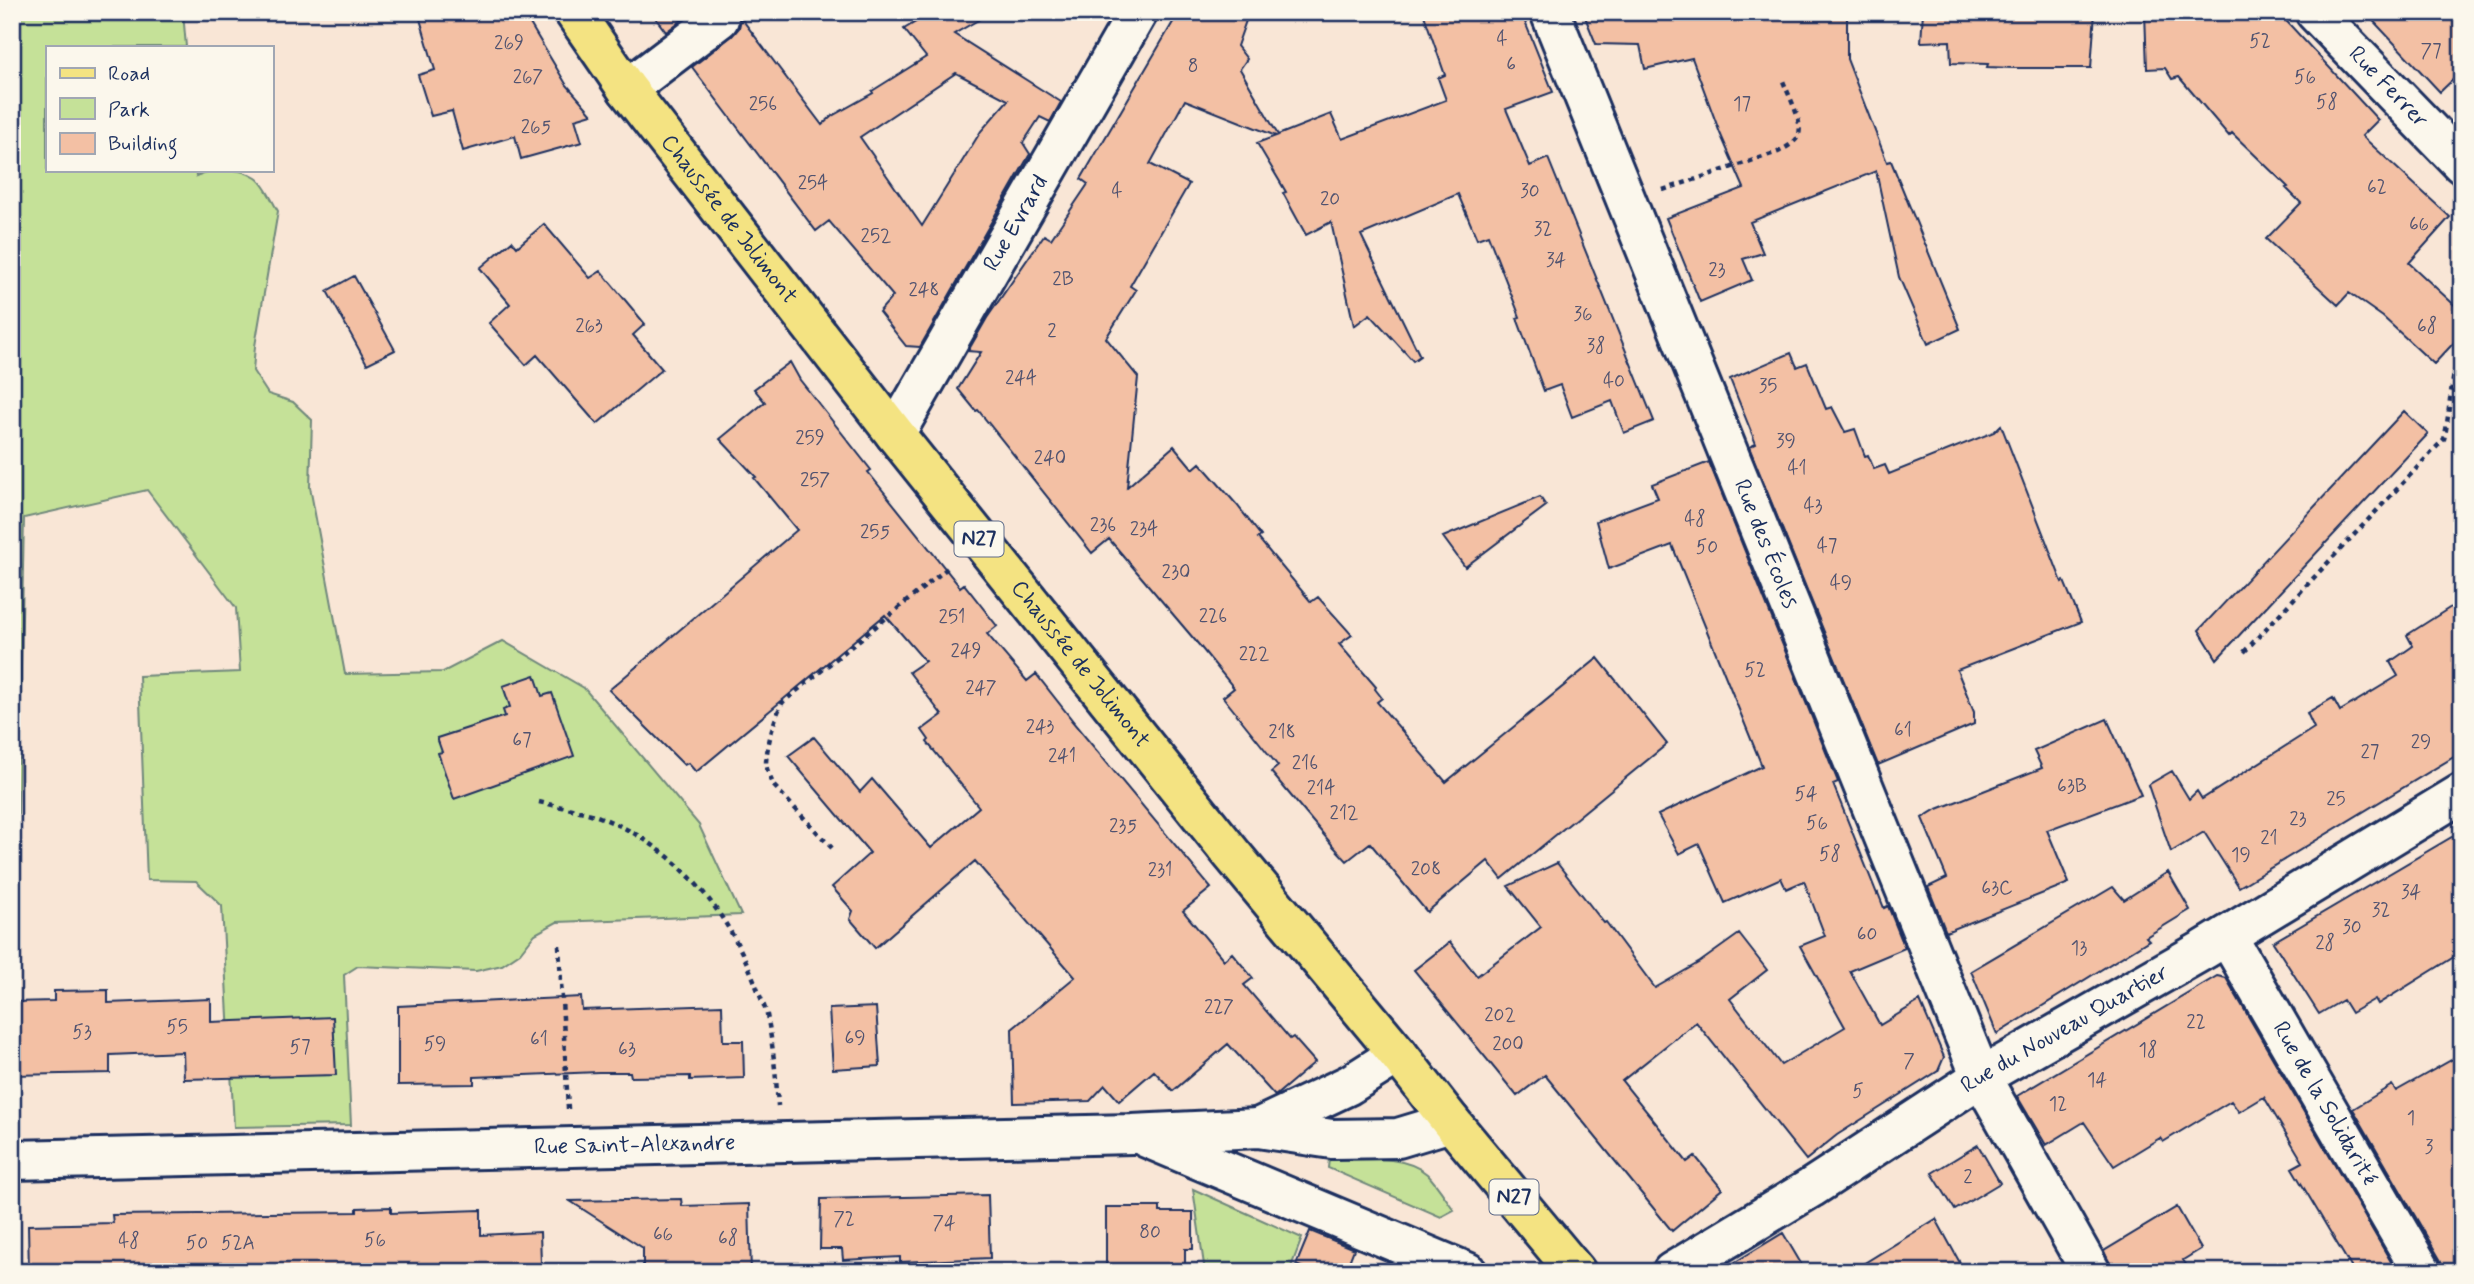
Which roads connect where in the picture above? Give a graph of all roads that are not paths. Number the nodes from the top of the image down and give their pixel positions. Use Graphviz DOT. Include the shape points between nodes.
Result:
graph roads {
  1 [pos="574,12"];
  2 [pos="1138,12"];
  3 [pos="1550,12"];
  4 [pos="2315,12"];
  5 [pos="719,19"];
  6 [pos="627,89"];
  7 [pos="2462,164"];
  8 [pos="895,434"];
  9 [pos="2462,793"];
  10 [pos="2227,936"];
  11 [pos="1398,1054"];
  12 [pos="1981,1077"];
  13 [pos="1451,1122"];
  14 [pos="1258,1128"];
  15 [pos="1139,1134"];
  16 [pos="12,1160"];
  17 [pos="1467,1272"];
  18 [pos="1576,1272"];
  19 [pos="1672,1272"];
  20 [pos="2091,1272"];
  21 [pos="2421,1272"];
  1 -- 6 [label="main road, Chaussée de Jolimont / N27"];
  2 -- 8 [label="street, Rue Evrard"];
  3 -- 12 [label="street, Rue des Écoles"];
  4 -- 7 [label="street, Rue Ferrer"];
  5 -- 6 [label="street"];
  6 -- 8 [label="main road, Chaussée de Jolimont / N27"];
  8 -- 11 [label="main road, Chaussée de Jolimont / N27"];
  9 -- 10 [label="street, Rue du Nouveau Quartier"];
  10 -- 12 [label="street, Rue du Nouveau Quartier"];
  10 -- 21 [label="street, Rue de la Solidarité"];
  11 -- 13 [label="main road, Chaussée de Jolimont / N27"];
  11 -- 14 [label="street, Rue Saint-Alexandre" via="1349,1085"];
  12 -- 19 [label="street, Rue du Nouveau Quartier"];
  12 -- 20 [label="street, Rue des Écoles"];
  13 -- 14 [label="street, Rue Saint-Alexandre" via="1398,1138 1332,1139"];
  13 -- 18 [label="main road, Chaussée de Jolimont / N27"];
  14 -- 15 [label="street, Rue Saint-Alexandre"];
  15 -- 16 [label="street, Rue Saint-Alexandre"];
  15 -- 17 [label="street"];
}
